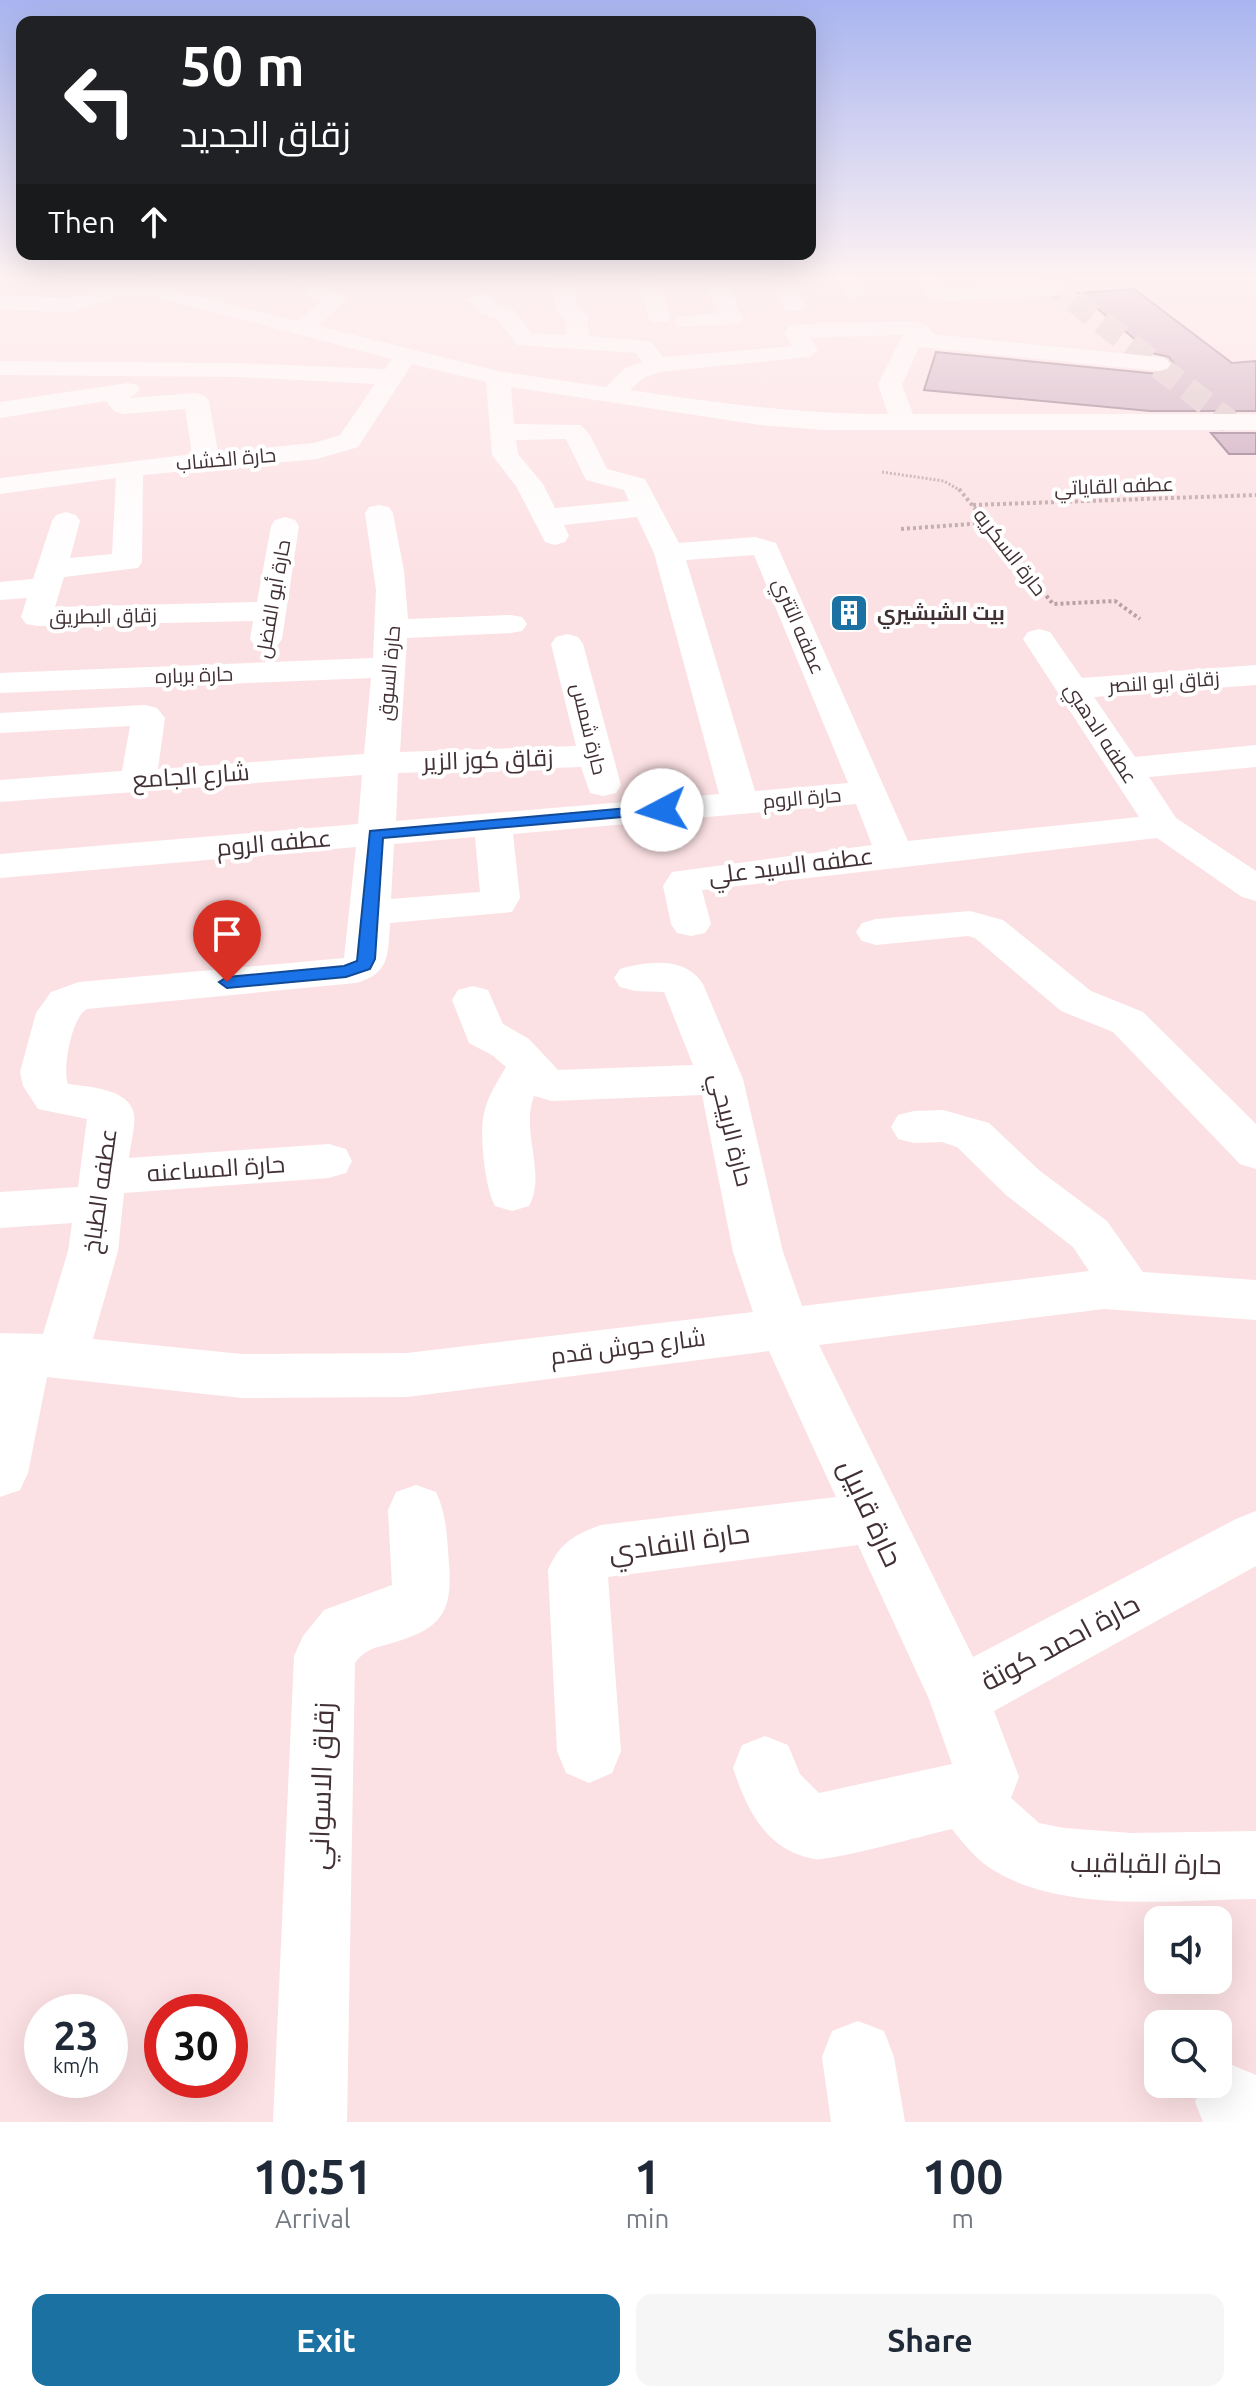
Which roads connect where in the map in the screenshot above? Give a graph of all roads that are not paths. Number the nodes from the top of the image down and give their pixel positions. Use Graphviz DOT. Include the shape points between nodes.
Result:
graph roads {
  1 [pos="200,377"];
  2 [pos="392,377"];
  3 [pos="489,377"];
  4 [pos="630,377"];
  5 [pos="893,377"];
  6 [pos="498,378"];
  7 [pos="113,393"];
  8 [pos="610,396"];
  9 [pos="0,410"];
  10 [pos="903,422"];
  11 [pos="1243,422"];
  12 [pos="502,432"];
  13 [pos="1256,446"];
  14 [pos="206,459"];
  15 [pos="130,468"];
  16 [pos="577,479"];
  17 [pos="529,484"];
  18 [pos="0,486"];
  19 [pos="647,507"];
  20 [pos="379,513"];
  21 [pos="66,521"];
  22 [pos="285,526"];
  23 [pos="669,553"];
  24 [pos="47,578"];
  25 [pos="0,591"];
  26 [pos="270,611"];
  27 [pos="511,624"];
  28 [pos="394,629"];
  29 [pos="1039,639"];
  30 [pos="567,644"];
  31 [pos="388,667"];
  32 [pos="260,672"];
  33 [pos="1256,675"];
  34 [pos="0,683"];
  35 [pos="1072,689"];
  36 [pos="0,723"];
  37 [pos="596,756"];
  38 [pos="1256,756"];
  39 [pos="381,763"];
  40 [pos="1124,769"];
  41 [pos="139,780"];
  42 [pos="0,791"];
  43 [pos="870,792"];
  44 [pos="740,803"];
  45 [pos="610,814"];
  46 [pos="493,824"];
  47 [pos="1163,826"];
  48 [pos="376,834"];
  49 [pos="894,854"];
  50 [pos="0,866"];
  51 [pos="1256,889"];
  52 [pos="371,908"];
  53 [pos="691,924"];
  54 [pos="876,932"];
  55 [pos="635,978"];
  56 [pos="473,1000"];
  57 [pos="527,1069"];
  58 [pos="721,1079"];
  59 [pos="914,1127"];
  60 [pos="1256,1152"];
  61 [pos="329,1161"];
  62 [pos="101,1190"];
  63 [pos="512,1193"];
  64 [pos="0,1210"];
  65 [pos="1129,1291"];
  66 [pos="1256,1300"];
  67 [pos="784,1327"];
  68 [pos="30,1355"];
  69 [pos="0,1473"];
  70 [pos="416,1510"];
  71 [pos="872,1518"];
  72 [pos="1256,1537"];
  73 [pos="960,1697"];
  74 [pos="589,1751"];
  75 [pos="765,1768"];
  76 [pos="966,1793"];
  77 [pos="1256,1865"];
  78 [pos="310,2122"];
  1 -- 7 [label="street"];
  2 -- 14 [label="street, حارة الخشاب" via="353,437 340,446"];
  3 -- 6 [label="street"];
  4 -- 8 [label="street"];
  5 -- 10 [label="street" via="890,385"];
  6 -- 8 [label="street"];
  6 -- 12 [label="street"];
  7 -- 9 [label="street"];
  7 -- 14 [label="street" via="123,406 196,401"];
  8 -- 10 [label="street" via="762,406 823,422"];
  10 -- 11 [label="street"];
  11 -- 13 [label="street"];
  12 -- 16 [label="street" via="575,433 596,474"];
  12 -- 17 [label="street" via="505,455"];
  14 -- 15 [label="street, حارة الخشاب"];
  15 -- 18 [label="street, حارة الخشاب"];
  15 -- 24 [label="street" via="127,562"];
  16 -- 17 [label="street"];
  16 -- 19 [label="street, حارة الروم" via="635,485"];
  17 -- 19 [label="street" via="550,527"];
  19 -- 23 [label="street, حارة الروم"];
  20 -- 28 [label="street, حارة السوق"];
  21 -- 24 [label="street, زقاق البطريق"];
  22 -- 26 [label="street, حارة أبو الفضل"];
  23 -- 43 [label="street, عطفه التتري" via="766,549"];
  23 -- 44 [label="street, حارة الروم"];
  24 -- 25 [label="street"];
  24 -- 26 [label="street, زقاق البطريق" via="35,614 42,619"];
  26 -- 32 [label="street, حارة أبو الفضل"];
  27 -- 28 [label="street"];
  28 -- 31 [label="street, حارة السوق"];
  29 -- 35 [label="street, عطفه الدهبي"];
  30 -- 37 [label="street, حارة شمس"];
  31 -- 32 [label="street, حارة برباره"];
  31 -- 39 [label="street, حارة السوق"];
  32 -- 34 [label="street, حارة برباره"];
  33 -- 35 [label="street, زقاق ابو النصر"];
  35 -- 40 [label="street, عطفه الدهبي"];
  36 -- 41 [label="street" via="145,715"];
  37 -- 39 [label="street, زقاق كوز الزير"];
  37 -- 45 [label="street, حارة شمس"];
  38 -- 40 [label="street"];
  39 -- 41 [label="street, شارع الجامع"];
  39 -- 48 [label="street, حارة السوق"];
  40 -- 47 [label="street, عطفه الدهبي"];
  41 -- 42 [label="street, شارع الجامع"];
  43 -- 44 [label="street, حارة الروم"];
  43 -- 49 [label="street, حارة الروم"];
  44 -- 45 [label="street, عطفه الروم"];
  45 -- 46 [label="street, عطفه الروم"];
  46 -- 48 [label="street, عطفه الروم"];
  46 -- 52 [label="street" via="498,903 380,912"];
  47 -- 49 [label="street"];
  47 -- 51 [label="street"];
  48 -- 50 [label="street, عطفه الروم"];
  48 -- 52 [label="street, حارة السوق"];
  49 -- 53 [label="street, عطفه السيد علي" via="686,880 682,886"];
  52 -- 62 [label="street, عطفه الطباخ" via="367,959 356,970 79,996 66,1002 57,1013 42,1072 54,1098 100,1105 111,1113"];
  54 -- 60 [label="street" via="970,923 989,929 1076,1001 1128,1022"];
  55 -- 58 [label="street, حارة الربيحي" via="669,976 682,984"];
  56 -- 57 [label="street" via="484,1033 516,1050"];
  57 -- 58 [label="street" via="552,1086"];
  57 -- 63 [label="street" via="505,1117"];
  58 -- 67 [label="street, حارة الربيحي" via="758,1252"];
  59 -- 65 [label="street" via="943,1126 973,1135 1023,1183 1090,1234"];
  61 -- 62 [label="street, حارة المساعنه"];
  62 -- 64 [label="street, حارة المساعنه"];
  62 -- 68 [label="street, عطفه الطباخ" via="93,1251"];
  65 -- 66 [label="street, شارع حوش قدم"];
  65 -- 67 [label="street, شارع حوش قدم" via="1104,1289"];
  67 -- 68 [label="street, شارع حوش قدم" via="392,1376 242,1376"];
  67 -- 71 [label="street, حارة قابيل"];
  68 -- 69 [label="street, عطفه الطباخ"];
  70 -- 78 [label="street, زقاق الاسواني" via="422,1594 411,1609 349,1628 325,1656"];
  71 -- 73 [label="street, حارة قابيل"];
  71 -- 74 [label="street, حارة النفادي" via="601,1551 587,1558 577,1570"];
  72 -- 73 [label="street, حارة احمد كوتة"];
  73 -- 76 [label="street, حارة احمد كوتة" via="987,1777"];
  75 -- 76 [label="street" via="771,1788 792,1817 816,1827"];
  76 -- 77 [label="street, حارة القباقيب" via="990,1826 1019,1849 1061,1863"];
}
